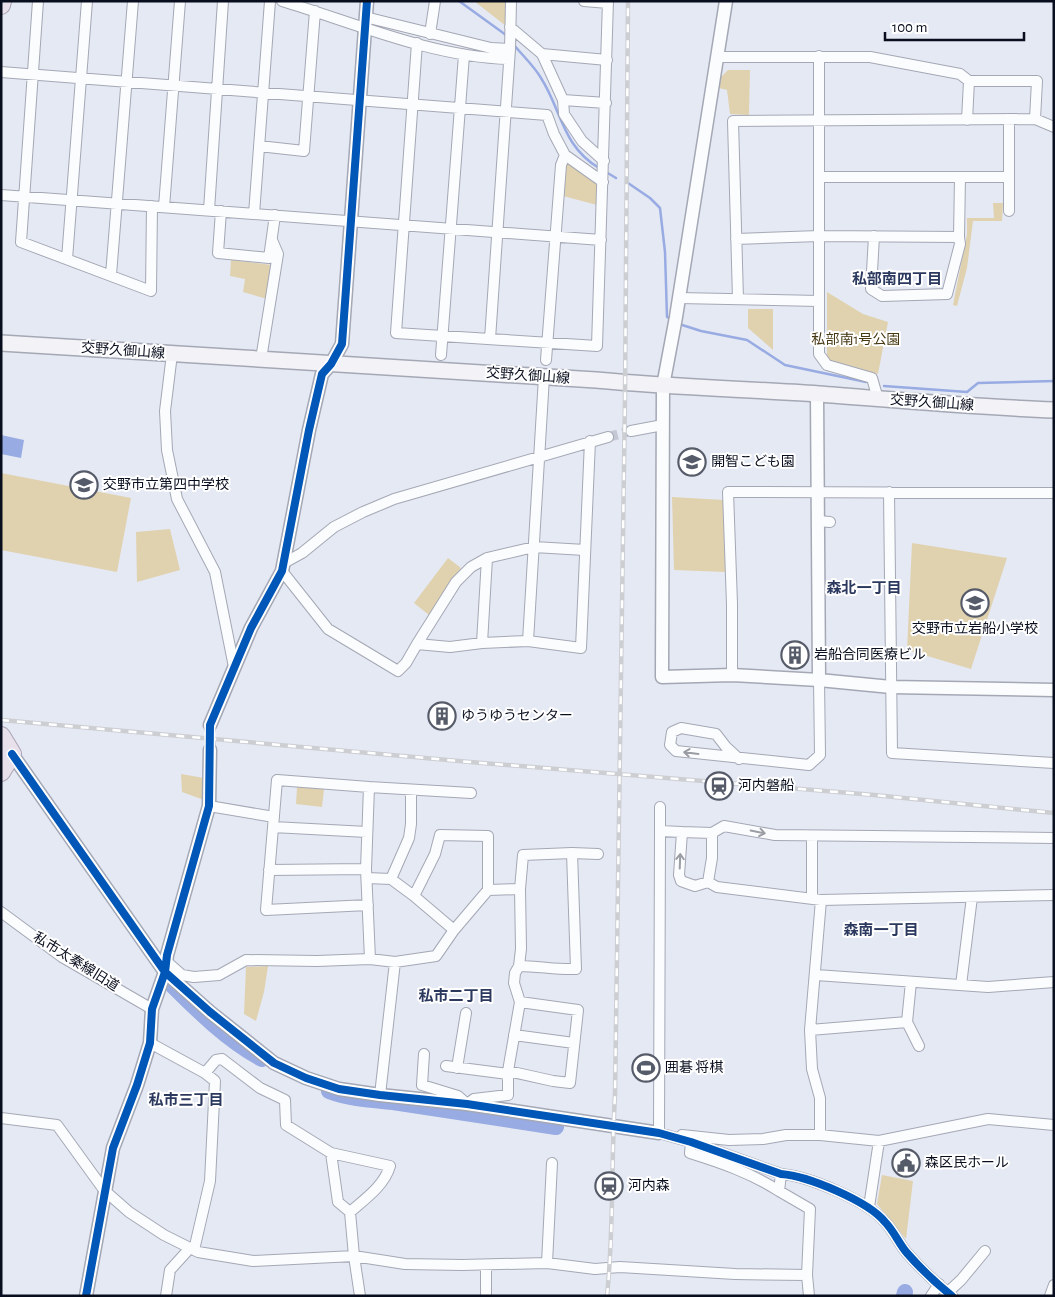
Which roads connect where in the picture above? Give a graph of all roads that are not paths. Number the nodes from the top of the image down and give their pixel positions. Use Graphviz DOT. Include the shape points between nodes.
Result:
graph roads {
  1 [pos="38,1"];
  2 [pos="87,1"];
  3 [pos="133,1"];
  4 [pos="180,1"];
  5 [pos="223,1"];
  6 [pos="270,1"];
  7 [pos="282,1"];
  8 [pos="367,1"];
  9 [pos="435,1"];
  10 [pos="511,1"];
  11 [pos="584,1"];
  12 [pos="726,1"];
  13 [pos="608,2"];
  14 [pos="315,11"];
  15 [pos="365,23"];
  16 [pos="510,27"];
  17 [pos="430,34"];
  18 [pos="417,43"];
  19 [pos="509,54"];
  20 [pos="542,54"];
  21 [pos="464,55"];
  22 [pos="819,56"];
  23 [pos="718,57"];
  24 [pos="607,60"];
  25 [pos="1,72"];
  26 [pos="33,74"];
  27 [pos="81,78"];
  28 [pos="969,81"];
  29 [pos="126,82"];
  30 [pos="173,86"];
  31 [pos="217,89"];
  32 [pos="263,93"];
  33 [pos="309,96"];
  34 [pos="360,100"];
  35 [pos="563,100"];
  36 [pos="606,103"];
  37 [pos="412,104"];
  38 [pos="460,108"];
  39 [pos="505,112"];
  40 [pos="1035,119"];
  41 [pos="820,120"];
  42 [pos="967,120"];
  43 [pos="1009,120"];
  44 [pos="1054,127"];
  45 [pos="259,146"];
  46 [pos="566,155"];
  47 [pos="604,161"];
  48 [pos="820,177"];
  49 [pos="960,177"];
  50 [pos="1009,177"];
  51 [pos="603,182"];
  52 [pos="1,195"];
  53 [pos="24,196"];
  54 [pos="72,200"];
  55 [pos="117,203"];
  56 [pos="152,206"];
  57 [pos="164,207"];
  58 [pos="209,210"];
  59 [pos="221,211"];
  60 [pos="1009,212"];
  61 [pos="254,214"];
  62 [pos="275,215"];
  63 [pos="351,221"];
  64 [pos="404,225"];
  65 [pos="451,229"];
  66 [pos="497,232"];
  67 [pos="820,236"];
  68 [pos="874,236"];
  69 [pos="555,237"];
  70 [pos="959,237"];
  71 [pos="272,239"];
  72 [pos="736,239"];
  73 [pos="601,240"];
  74 [pos="67,259"];
  75 [pos="111,275"];
  76 [pos="679,298"];
  77 [pos="738,299"];
  78 [pos="819,301"];
  79 [pos="442,336"];
  80 [pos="490,339"];
  81 [pos="1,343"];
  82 [pos="547,343"];
  83 [pos="172,354"];
  84 [pos="441,355"];
  85 [pos="261,359"];
  86 [pos="546,360"];
  87 [pos="331,364"];
  88 [pos="544,377"];
  89 [pos="663,386"];
  90 [pos="817,394"];
  91 [pos="878,399"];
  92 [pos="1054,410"];
  93 [pos="663,426"];
  94 [pos="631,431"];
  95 [pos="608,437"];
  96 [pos="590,441"];
  97 [pos="540,456"];
  98 [pos="818,492"];
  99 [pos="890,492"];
  100 [pos="1054,493"];
  101 [pos="534,547"];
  102 [pos="585,550"];
  103 [pos="487,558"];
  104 [pos="283,567"];
  105 [pos="528,641"];
  106 [pos="482,643"];
  107 [pos="418,644"];
  108 [pos="234,667"];
  109 [pos="732,675"];
  110 [pos="820,680"];
  111 [pos="891,687"];
  112 [pos="1054,690"];
  113 [pos="210,725"];
  114 [pos="1,736"];
  115 [pos="210,750"];
  116 [pos="12,754"];
  117 [pos="739,759"];
  118 [pos="1054,763"];
  119 [pos="1,772"];
  120 [pos="369,787"];
  121 [pos="411,790"];
  122 [pos="471,793"];
  123 [pos="209,806"];
  124 [pos="660,807"];
  125 [pos="274,822"];
  126 [pos="660,831"];
  127 [pos="367,832"];
  128 [pos="682,832"];
  129 [pos="712,833"];
  130 [pos="812,836"];
  131 [pos="1054,838"];
  132 [pos="572,853"];
  133 [pos="598,854"];
  134 [pos="269,870"];
  135 [pos="367,874"];
  136 [pos="391,879"];
  137 [pos="708,882"];
  138 [pos="520,889"];
  139 [pos="488,890"];
  140 [pos="1054,895"];
  141 [pos="414,896"];
  142 [pos="972,896"];
  143 [pos="817,900"];
  144 [pos="368,905"];
  145 [pos="1,912"];
  146 [pos="454,930"];
  147 [pos="370,959"];
  148 [pos="395,962"];
  149 [pos="166,966"];
  150 [pos="519,966"];
  151 [pos="816,975"];
  152 [pos="911,982"];
  153 [pos="1054,982"];
  154 [pos="961,985"];
  155 [pos="520,1002"];
  156 [pos="152,1009"];
  157 [pos="466,1013"];
  158 [pos="907,1022"];
  159 [pos="810,1030"];
  160 [pos="514,1035"];
  161 [pos="150,1043"];
  162 [pos="574,1043"];
  163 [pos="919,1046"];
  164 [pos="426,1060"];
  165 [pos="446,1066"];
  166 [pos="458,1068"];
  167 [pos="205,1073"];
  168 [pos="508,1073"];
  169 [pos="380,1095"];
  170 [pos="467,1104"];
  171 [pos="1,1118"];
  172 [pos="1054,1125"];
  173 [pos="659,1133"];
  174 [pos="820,1135"];
  175 [pos="674,1138"];
  176 [pos="691,1142"];
  177 [pos="879,1142"];
  178 [pos="331,1153"];
  179 [pos="552,1163"];
  180 [pos="781,1174"];
  181 [pos="104,1190"];
  182 [pos="779,1191"];
  183 [pos="869,1207"];
  184 [pos="350,1212"];
  185 [pos="192,1249"];
  186 [pos="984,1251"];
  187 [pos="354,1256"];
  188 [pos="547,1263"];
  189 [pos="486,1265"];
  190 [pos="807,1275"];
  191 [pos="939,1284"];
  192 [pos="1054,1285"];
  193 [pos="950,1294"];
  194 [pos="86,1296"];
  195 [pos="166,1296"];
  196 [pos="360,1296"];
  197 [pos="486,1296"];
  198 [pos="809,1296"];
  199 [pos="931,1296"];
  200 [pos="1050,1296"];
  1 -- 26 [label="street"];
  2 -- 27 [label="street"];
  3 -- 29 [label="street"];
  4 -- 30 [label="street"];
  5 -- 31 [label="street"];
  6 -- 32 [label="street"];
  7 -- 14 [label="street"];
  8 -- 15 [label="street"];
  9 -- 17 [label="street"];
  10 -- 16 [label="street"];
  11 -- 13 [label="street"];
  12 -- 23 [label="street"];
  13 -- 24 [label="street"];
  14 -- 15 [label="street"];
  14 -- 33 [label="street"];
  15 -- 17 [label="street"];
  15 -- 18 [label="street"];
  15 -- 34 [label="street"];
  16 -- 19 [label="street"];
  16 -- 20 [label="street"];
  17 -- 19 [label="street"];
  18 -- 21 [label="street"];
  18 -- 37 [label="street"];
  19 -- 21 [label="street" via="485,58"];
  19 -- 39 [label="street"];
  20 -- 24 [label="street"];
  20 -- 35 [label="street"];
  21 -- 38 [label="street"];
  22 -- 23 [label="street"];
  22 -- 28 [label="street" via="870,57 960,74"];
  22 -- 41 [label="street"];
  23 -- 76 [label="street"];
  24 -- 36 [label="street"];
  25 -- 26 [label="street"];
  26 -- 27 [label="street"];
  26 -- 53 [label="street"];
  27 -- 29 [label="street"];
  27 -- 54 [label="street"];
  28 -- 40 [label="street" via="1037,81"];
  28 -- 42 [label="street"];
  29 -- 30 [label="street"];
  29 -- 55 [label="street"];
  30 -- 31 [label="street"];
  30 -- 57 [label="street"];
  31 -- 32 [label="street"];
  31 -- 58 [label="street"];
  32 -- 33 [label="street"];
  32 -- 45 [label="street"];
  33 -- 34 [label="street"];
  33 -- 45 [label="street" via="304,151"];
  34 -- 37 [label="street"];
  34 -- 63 [label="street"];
  35 -- 36 [label="street"];
  35 -- 47 [label="street" via="568,121 582,141"];
  36 -- 47 [label="street"];
  37 -- 38 [label="street"];
  37 -- 64 [label="street"];
  38 -- 39 [label="street"];
  38 -- 65 [label="street"];
  39 -- 46 [label="street" via="547,115"];
  39 -- 66 [label="street"];
  40 -- 43 [label="street"];
  40 -- 44 [label="street"];
  41 -- 42 [label="street"];
  41 -- 48 [label="street"];
  41 -- 72 [label="street" via="733,121"];
  42 -- 43 [label="street"];
  43 -- 50 [label="street"];
  45 -- 61 [label="street"];
  46 -- 51 [label="street"];
  46 -- 69 [label="street" via="561,165"];
  47 -- 51 [label="street"];
  48 -- 49 [label="street"];
  48 -- 67 [label="street"];
  49 -- 50 [label="street"];
  49 -- 70 [label="street"];
  50 -- 60 [label="street"];
  51 -- 73 [label="street"];
  52 -- 53 [label="street"];
  53 -- 54 [label="street"];
  53 -- 74 [label="street" via="21,242"];
  54 -- 55 [label="street"];
  54 -- 74 [label="street"];
  55 -- 56 [label="street"];
  55 -- 75 [label="street"];
  56 -- 57 [label="street"];
  56 -- 75 [label="street" via="151,291"];
  57 -- 58 [label="street"];
  58 -- 59 [label="street"];
  59 -- 61 [label="street"];
  59 -- 71 [label="street" via="218,252 269,258"];
  61 -- 62 [label="street"];
  62 -- 63 [label="street"];
  62 -- 71 [label="street"];
  63 -- 64 [label="street"];
  63 -- 87 [label="street" via="342,344"];
  64 -- 65 [label="street"];
  64 -- 79 [label="street" via="396,333"];
  65 -- 66 [label="street"];
  65 -- 79 [label="street"];
  66 -- 69 [label="street"];
  66 -- 80 [label="street"];
  67 -- 68 [label="street"];
  67 -- 72 [label="street"];
  67 -- 78 [label="street"];
  68 -- 70 [label="street"];
  68 -- 70 [label="street" via="871,289 882,296 947,294"];
  69 -- 73 [label="street"];
  69 -- 82 [label="street"];
  71 -- 85 [label="street" via="278,254"];
  72 -- 77 [label="street"];
  73 -- 82 [label="street" via="597,346"];
  74 -- 75 [label="street"];
  76 -- 77 [label="street"];
  76 -- 89 [label="street"];
  77 -- 78 [label="street"];
  78 -- 91 [label="street" via="819,354 827,365 872,378"];
  79 -- 80 [label="street"];
  79 -- 84 [label="street"];
  80 -- 82 [label="street"];
  81 -- 83 [label="main road, 交野久御山線"];
  82 -- 86 [label="street"];
  83 -- 85 [label="main road, 交野久御山線"];
  83 -- 108 [label="street" via="165,411 167,450 177,499 215,572"];
  85 -- 87 [label="main road, 交野久御山線"];
  87 -- 88 [label="main road, 交野久御山線"];
  87 -- 104 [label="street" via="322,374"];
  88 -- 89 [label="main road, 交野久御山線"];
  88 -- 97 [label="street"];
  89 -- 90 [label="main road, 交野久御山線"];
  89 -- 93 [label="street"];
  90 -- 91 [label="main road, 交野久御山線"];
  90 -- 98 [label="street"];
  91 -- 92 [label="main road, 交野久御山線"];
  93 -- 94 [label="street"];
  93 -- 109 [label="street" via="662,677"];
  95 -- 96 [label="street"];
  96 -- 97 [label="street"];
  96 -- 102 [label="street"];
  97 -- 101 [label="street"];
  97 -- 104 [label="street" via="394,499 363,512 334,527"];
  98 -- 99 [label="street"];
  98 -- 109 [label="street" via="728,492"];
  98 -- 110 [label="street" via="824,521"];
  99 -- 100 [label="street"];
  99 -- 111 [label="street"];
  101 -- 102 [label="street"];
  101 -- 103 [label="street"];
  101 -- 105 [label="street"];
  102 -- 105 [label="street" via="581,648"];
  103 -- 106 [label="street"];
  103 -- 107 [label="street" via="471,567 456,582"];
  104 -- 107 [label="street" via="328,629 398,671"];
  104 -- 108 [label="street"];
  105 -- 106 [label="street"];
  106 -- 107 [label="street" via="450,647"];
  108 -- 113 [label="street"];
  109 -- 110 [label="street" via="758,673"];
  110 -- 111 [label="street"];
  110 -- 117 [label="street" via="820,755 809,765"];
  111 -- 112 [label="street"];
  111 -- 118 [label="street" via="892,753"];
  114 -- 116 [label="highway"];
  115 -- 123 [label="street"];
  116 -- 119 [label="highway"];
  116 -- 149 [label="street"];
  117 -- 117 [label="street, one-way" via="676,751 670,745 672,732 681,728 716,734"];
  120 -- 121 [label="street"];
  120 -- 125 [label="street" via="277,780"];
  120 -- 127 [label="street"];
  121 -- 122 [label="street"];
  121 -- 136 [label="street" via="409,838"];
  123 -- 125 [label="street"];
  123 -- 149 [label="street"];
  124 -- 126 [label="street"];
  125 -- 127 [label="street"];
  125 -- 134 [label="street"];
  126 -- 128 [label="street"];
  126 -- 173 [label="street"];
  127 -- 135 [label="street"];
  128 -- 129 [label="street"];
  137 -- 128 [label="street, one-way" via="695,886 679,875"];
  129 -- 130 [label="street, one-way" via="724,826 775,835"];
  129 -- 137 [label="street"];
  130 -- 131 [label="street"];
  130 -- 143 [label="street"];
  132 -- 133 [label="street"];
  132 -- 138 [label="street" via="523,855"];
  132 -- 150 [label="street" via="576,969"];
  134 -- 135 [label="street"];
  134 -- 144 [label="street" via="266,910"];
  135 -- 136 [label="street"];
  135 -- 144 [label="street"];
  136 -- 141 [label="street"];
  137 -- 143 [label="street" via="717,888"];
  138 -- 139 [label="street"];
  138 -- 150 [label="street"];
  139 -- 141 [label="street" via="488,836 440,835 435,854"];
  139 -- 146 [label="street"];
  140 -- 142 [label="street"];
  141 -- 146 [label="street"];
  142 -- 143 [label="street"];
  142 -- 154 [label="street"];
  143 -- 151 [label="street"];
  144 -- 147 [label="street"];
  145 -- 156 [label="street, 私市太秦線旧道" via="62,956"];
  146 -- 148 [label="street" via="436,956"];
  147 -- 148 [label="street"];
  147 -- 149 [label="street" via="246,960 219,975 194,976 182,975"];
  148 -- 169 [label="street"];
  149 -- 156 [label="street"];
  149 -- 169 [label="street" via="210,1012 274,1063 306,1078 339,1088"];
  150 -- 155 [label="street" via="514,983"];
  151 -- 152 [label="street"];
  151 -- 159 [label="street"];
  152 -- 154 [label="street"];
  152 -- 158 [label="street"];
  153 -- 154 [label="street" via="988,987"];
  155 -- 160 [label="street"];
  155 -- 162 [label="street" via="578,1010"];
  156 -- 161 [label="street"];
  157 -- 166 [label="street"];
  158 -- 159 [label="street"];
  158 -- 163 [label="street"];
  159 -- 174 [label="street" via="812,1068 820,1098"];
  160 -- 162 [label="street"];
  160 -- 168 [label="street"];
  161 -- 167 [label="street"];
  161 -- 181 [label="street" via="138,1085 113,1148"];
  162 -- 168 [label="street" via="570,1083"];
  164 -- 170 [label="street" via="422,1085 458,1096"];
  165 -- 166 [label="street"];
  166 -- 168 [label="street"];
  167 -- 178 [label="street" via="216,1060 222,1059 260,1088 285,1100 286,1125"];
  167 -- 185 [label="street" via="215,1081 214,1132 210,1181"];
  168 -- 170 [label="street" via="508,1095 474,1099"];
  169 -- 170 [label="street"];
  170 -- 173 [label="street"];
  171 -- 181 [label="street" via="57,1125"];
  172 -- 177 [label="street" via="988,1119"];
  173 -- 175 [label="street"];
  174 -- 175 [label="street" via="729,1140 682,1134"];
  174 -- 177 [label="street"];
  175 -- 176 [label="street"];
  176 -- 180 [label="street"];
  176 -- 182 [label="street" via="690,1154 728,1165"];
  177 -- 183 [label="street"];
  178 -- 184 [label="street" via="338,1202"];
  178 -- 184 [label="street" via="390,1166 388,1174 372,1193"];
  179 -- 188 [label="street"];
  180 -- 182 [label="street"];
  180 -- 183 [label="street" via="818,1184"];
  181 -- 185 [label="street" via="129,1212"];
  181 -- 194 [label="street"];
  182 -- 190 [label="street" via="810,1209"];
  183 -- 191 [label="street" via="885,1221 907,1253"];
  184 -- 187 [label="street"];
  185 -- 187 [label="street" via="253,1262"];
  185 -- 195 [label="street" via="170,1270"];
  186 -- 193 [label="street"];
  187 -- 189 [label="street" via="405,1264"];
  187 -- 196 [label="street"];
  188 -- 189 [label="street"];
  188 -- 190 [label="street" via="595,1269 620,1267"];
  189 -- 197 [label="street"];
  190 -- 198 [label="street"];
  191 -- 193 [label="street"];
  191 -- 199 [label="street"];
  192 -- 200 [label="street"];
}
